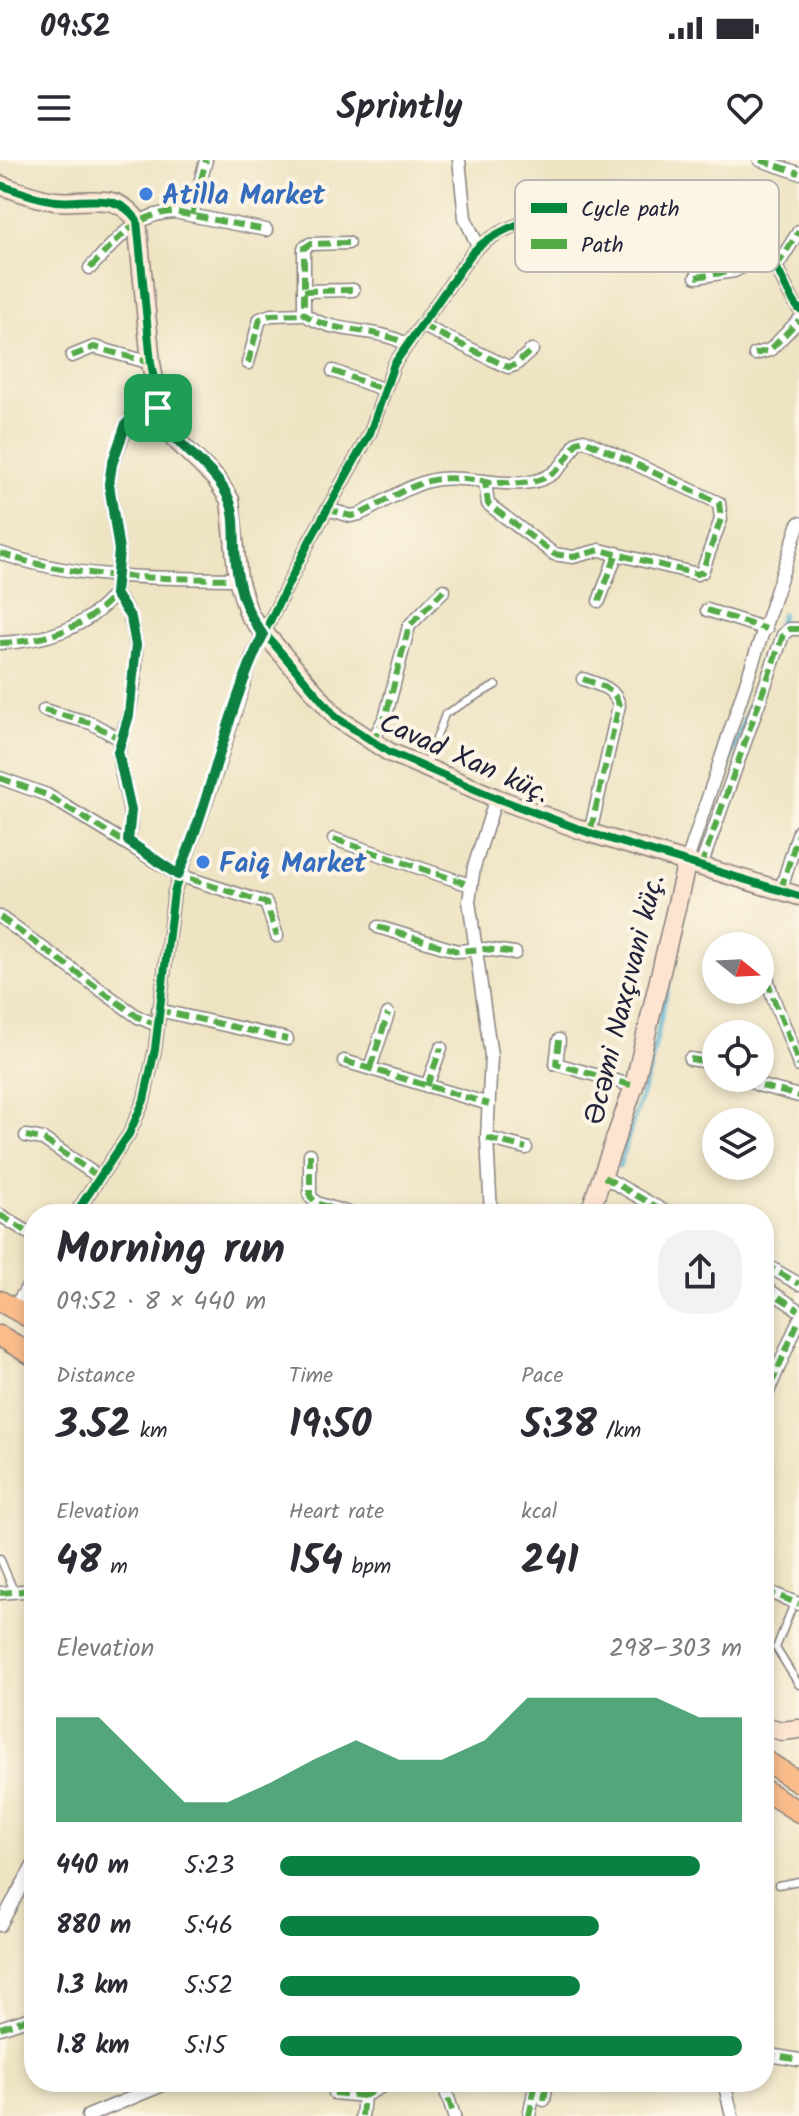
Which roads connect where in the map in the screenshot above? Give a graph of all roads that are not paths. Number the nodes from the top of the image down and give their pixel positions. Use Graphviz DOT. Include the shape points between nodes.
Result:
graph roads {
  1 [pos="206,160"];
  2 [pos="459,160"];
  3 [pos="760,160"];
  4 [pos="799,173"];
  5 [pos="0,185"];
  6 [pos="192,215"];
  7 [pos="137,220"];
  8 [pos="515,229"];
  9 [pos="266,230"];
  10 [pos="799,231"];
  11 [pos="348,243"];
  12 [pos="478,246"];
  13 [pos="779,263"];
  14 [pos="90,268"];
  15 [pos="779,270"];
  16 [pos="728,272"];
  17 [pos="696,277"];
  18 [pos="353,290"];
  19 [pos="304,291"];
  20 [pos="799,309"];
  21 [pos="304,314"];
  22 [pos="799,320"];
  23 [pos="423,326"];
  24 [pos="406,344"];
  25 [pos="532,350"];
  26 [pos="755,354"];
  27 [pos="72,356"];
  28 [pos="151,363"];
  29 [pos="248,363"];
  30 [pos="333,371"];
  31 [pos="385,390"];
  32 [pos="158,408"];
  33 [pos="485,481"];
  34 [pos="327,509"];
  35 [pos="799,523"];
  36 [pos="0,553"];
  37 [pos="617,553"];
  38 [pos="117,575"];
  39 [pos="238,579"];
  40 [pos="444,590"];
  41 [pos="115,594"];
  42 [pos="599,601"];
  43 [pos="707,610"];
  44 [pos="766,629"];
  45 [pos="799,629"];
  46 [pos="263,635"];
  47 [pos="0,643"];
  48 [pos="583,679"];
  49 [pos="496,685"];
  50 [pos="44,710"];
  51 [pos="120,739"];
  52 [pos="372,743"];
  53 [pos="425,768"];
  54 [pos="0,778"];
  55 [pos="496,798"];
  56 [pos="799,831"];
  57 [pos="590,833"];
  58 [pos="334,839"];
  59 [pos="128,841"];
  60 [pos="694,864"];
  61 [pos="178,875"];
  62 [pos="470,885"];
  63 [pos="790,892"];
  64 [pos="0,917"];
  65 [pos="378,927"];
  66 [pos="277,936"];
  67 [pos="473,950"];
  68 [pos="515,953"];
  69 [pos="774,1001"];
  70 [pos="158,1010"];
  71 [pos="388,1014"];
  72 [pos="157,1025"];
  73 [pos="287,1039"];
  74 [pos="559,1040"];
  75 [pos="441,1048"];
  76 [pos="690,1059"];
  77 [pos="344,1061"];
  78 [pos="702,1061"];
  79 [pos="799,1066"];
  80 [pos="370,1068"];
  81 [pos="427,1086"];
  82 [pos="634,1086"];
  83 [pos="774,1089"];
  84 [pos="799,1096"];
  85 [pos="489,1104"];
  86 [pos="26,1136"];
  87 [pos="487,1138"];
  88 [pos="526,1148"];
  89 [pos="310,1154"];
  90 [pos="99,1177"];
  91 [pos="604,1177"];
  92 [pos="81,1204"];
  93 [pos="319,1204"];
  94 [pos="490,1204"];
  95 [pos="593,1204"];
  96 [pos="651,1204"];
  97 [pos="0,1215"];
  98 [pos="24,1230"];
  99 [pos="774,1270"];
  100 [pos="799,1284"];
  101 [pos="24,1287"];
  102 [pos="774,1294"];
  103 [pos="7,1304"];
  104 [pos="799,1310"];
  105 [pos="799,1320"];
  106 [pos="0,1336"];
  107 [pos="24,1350"];
  108 [pos="774,1378"];
  109 [pos="0,1558"];
  110 [pos="24,1590"];
  111 [pos="14,1591"];
  112 [pos="0,1593"];
  113 [pos="774,1594"];
  114 [pos="796,1603"];
  115 [pos="799,1685"];
  116 [pos="774,1729"];
  117 [pos="799,1729"];
  118 [pos="774,1766"];
  119 [pos="799,1782"];
  120 [pos="774,1796"];
  121 [pos="799,1812"];
  122 [pos="799,1881"];
  123 [pos="24,1882"];
  124 [pos="778,1885"];
  125 [pos="0,1925"];
  126 [pos="24,2020"];
  127 [pos="0,2028"];
  128 [pos="774,2056"];
  129 [pos="799,2060"];
  130 [pos="146,2092"];
  131 [pos="371,2092"];
  132 [pos="446,2092"];
  133 [pos="534,2092"];
  134 [pos="545,2092"];
  135 [pos="726,2092"];
  136 [pos="334,2093"];
  137 [pos="364,2096"];
  138 [pos="544,2100"];
  139 [pos="88,2116"];
  140 [pos="362,2116"];
  141 [pos="454,2116"];
  142 [pos="529,2116"];
  143 [pos="732,2116"];
  1 -- 6 [label="street"];
  2 -- 12 [label="street" via="465,218"];
  3 -- 4 [label="street"];
  5 -- 7 [label="street" via="57,201 110,200 125,206"];
  6 -- 7 [label="street" via="158,212"];
  6 -- 9 [label="street"];
  7 -- 14 [label="street"];
  7 -- 28 [label="street, Cavad Xan küç."];
  8 -- 12 [label="street"];
  10 -- 13 [label="street"];
  11 -- 19 [label="street" via="304,248"];
  12 -- 23 [label="street"];
  15 -- 20 [label="street"];
  16 -- 17 [label="street"];
  18 -- 19 [label="street"];
  19 -- 21 [label="street"];
  21 -- 24 [label="street" via="322,324 370,330"];
  21 -- 29 [label="street" via="260,319"];
  22 -- 26 [label="street" via="770,350"];
  23 -- 24 [label="street"];
  23 -- 25 [label="street" via="508,367"];
  24 -- 31 [label="street"];
  27 -- 28 [label="street" via="94,347"];
  28 -- 32 [label="street, Cavad Xan küç."];
  30 -- 31 [label="street"];
  31 -- 34 [label="street" via="370,433"];
  32 -- 38 [label="street" via="130,419 112,464"];
  32 -- 39 [label="street, Cavad Xan küç." via="166,428 230,500"];
  33 -- 34 [label="street" via="435,479 351,516"];
  33 -- 37 [label="street" via="488,504 554,554"];
  33 -- 37 [label="street" via="548,476 584,440 722,508 702,572"];
  34 -- 46 [label="street"];
  35 -- 44 [label="street, Əcəmi Naxçıvani küç."];
  36 -- 38 [label="street" via="45,566"];
  37 -- 42 [label="street"];
  38 -- 39 [label="street"];
  38 -- 41 [label="street"];
  39 -- 46 [label="street, Cavad Xan küç." via="244,606"];
  40 -- 52 [label="street" via="409,626 386,715"];
  41 -- 47 [label="street" via="80,626"];
  41 -- 51 [label="street" via="131,618 136,645 129,715"];
  43 -- 44 [label="street"];
  44 -- 60 [label="street, Əcəmi Naxçıvani küç."];
  45 -- 60 [label="street" via="783,635"];
  46 -- 52 [label="street, Cavad Xan küç." via="337,718"];
  46 -- 61 [label="street"];
  48 -- 57 [label="street" via="607,687 619,705"];
  49 -- 53 [label="lane" via="445,714"];
  50 -- 51 [label="street" via="91,723"];
  51 -- 59 [label="street" via="119,761 131,810"];
  52 -- 53 [label="street, Cavad Xan küç."];
  53 -- 55 [label="street, Cavad Xan küç."];
  54 -- 59 [label="street" via="47,795"];
  55 -- 57 [label="street, Cavad Xan küç."];
  55 -- 62 [label="street"];
  56 -- 63 [label="street"];
  57 -- 60 [label="street, Cavad Xan küç."];
  58 -- 62 [label="street"];
  59 -- 61 [label="street"];
  60 -- 63 [label="street, Cavad Xan küç."];
  60 -- 82 [label="street, Əcəmi Naxçıvani küç."];
  61 -- 66 [label="street" via="266,903"];
  61 -- 70 [label="street"];
  62 -- 67 [label="street"];
  64 -- 72 [label="street" via="138,1017"];
  65 -- 67 [label="street" via="447,949"];
  67 -- 68 [label="street"];
  67 -- 85 [label="street" via="491,1056"];
  69 -- 79 [label="street"];
  70 -- 72 [label="street"];
  70 -- 73 [label="street"];
  71 -- 80 [label="street"];
  72 -- 90 [label="street" via="138,1117"];
  74 -- 82 [label="street" via="556,1064"];
  75 -- 81 [label="street"];
  76 -- 78 [label="street"];
  77 -- 80 [label="street"];
  80 -- 81 [label="street"];
  81 -- 85 [label="street"];
  82 -- 91 [label="street, Əcəmi Naxçıvani küç."];
  83 -- 84 [label="street"];
  85 -- 87 [label="street"];
  86 -- 90 [label="street" via="43,1139"];
  87 -- 88 [label="street"];
  87 -- 94 [label="street"];
  89 -- 93 [label="street" via="310,1196"];
  90 -- 92 [label="street"];
  91 -- 95 [label="street, Əcəmi Naxçıvani küç."];
  91 -- 96 [label="street"];
  97 -- 98 [label="street"];
  99 -- 100 [label="street"];
  101 -- 103 [label="street"];
  102 -- 104 [label="street"];
  105 -- 108 [label="street"];
  106 -- 107 [label="main road"];
  109 -- 111 [label="lane"];
  110 -- 111 [label="street"];
  111 -- 112 [label="street"];
  113 -- 114 [label="street"];
  114 -- 115 [label="lane" via="776,1648"];
  116 -- 117 [label="street"];
  118 -- 119 [label="main road"];
  120 -- 121 [label="main road"];
  122 -- 124 [label="lane"];
  123 -- 125 [label="street"];
  126 -- 127 [label="street"];
  128 -- 129 [label="street"];
  130 -- 139 [label="street"];
  131 -- 137 [label="street"];
  132 -- 141 [label="street"];
  133 -- 142 [label="street"];
  134 -- 138 [label="street"];
  135 -- 143 [label="street"];
  136 -- 137 [label="street"];
  137 -- 140 [label="street"];
}
